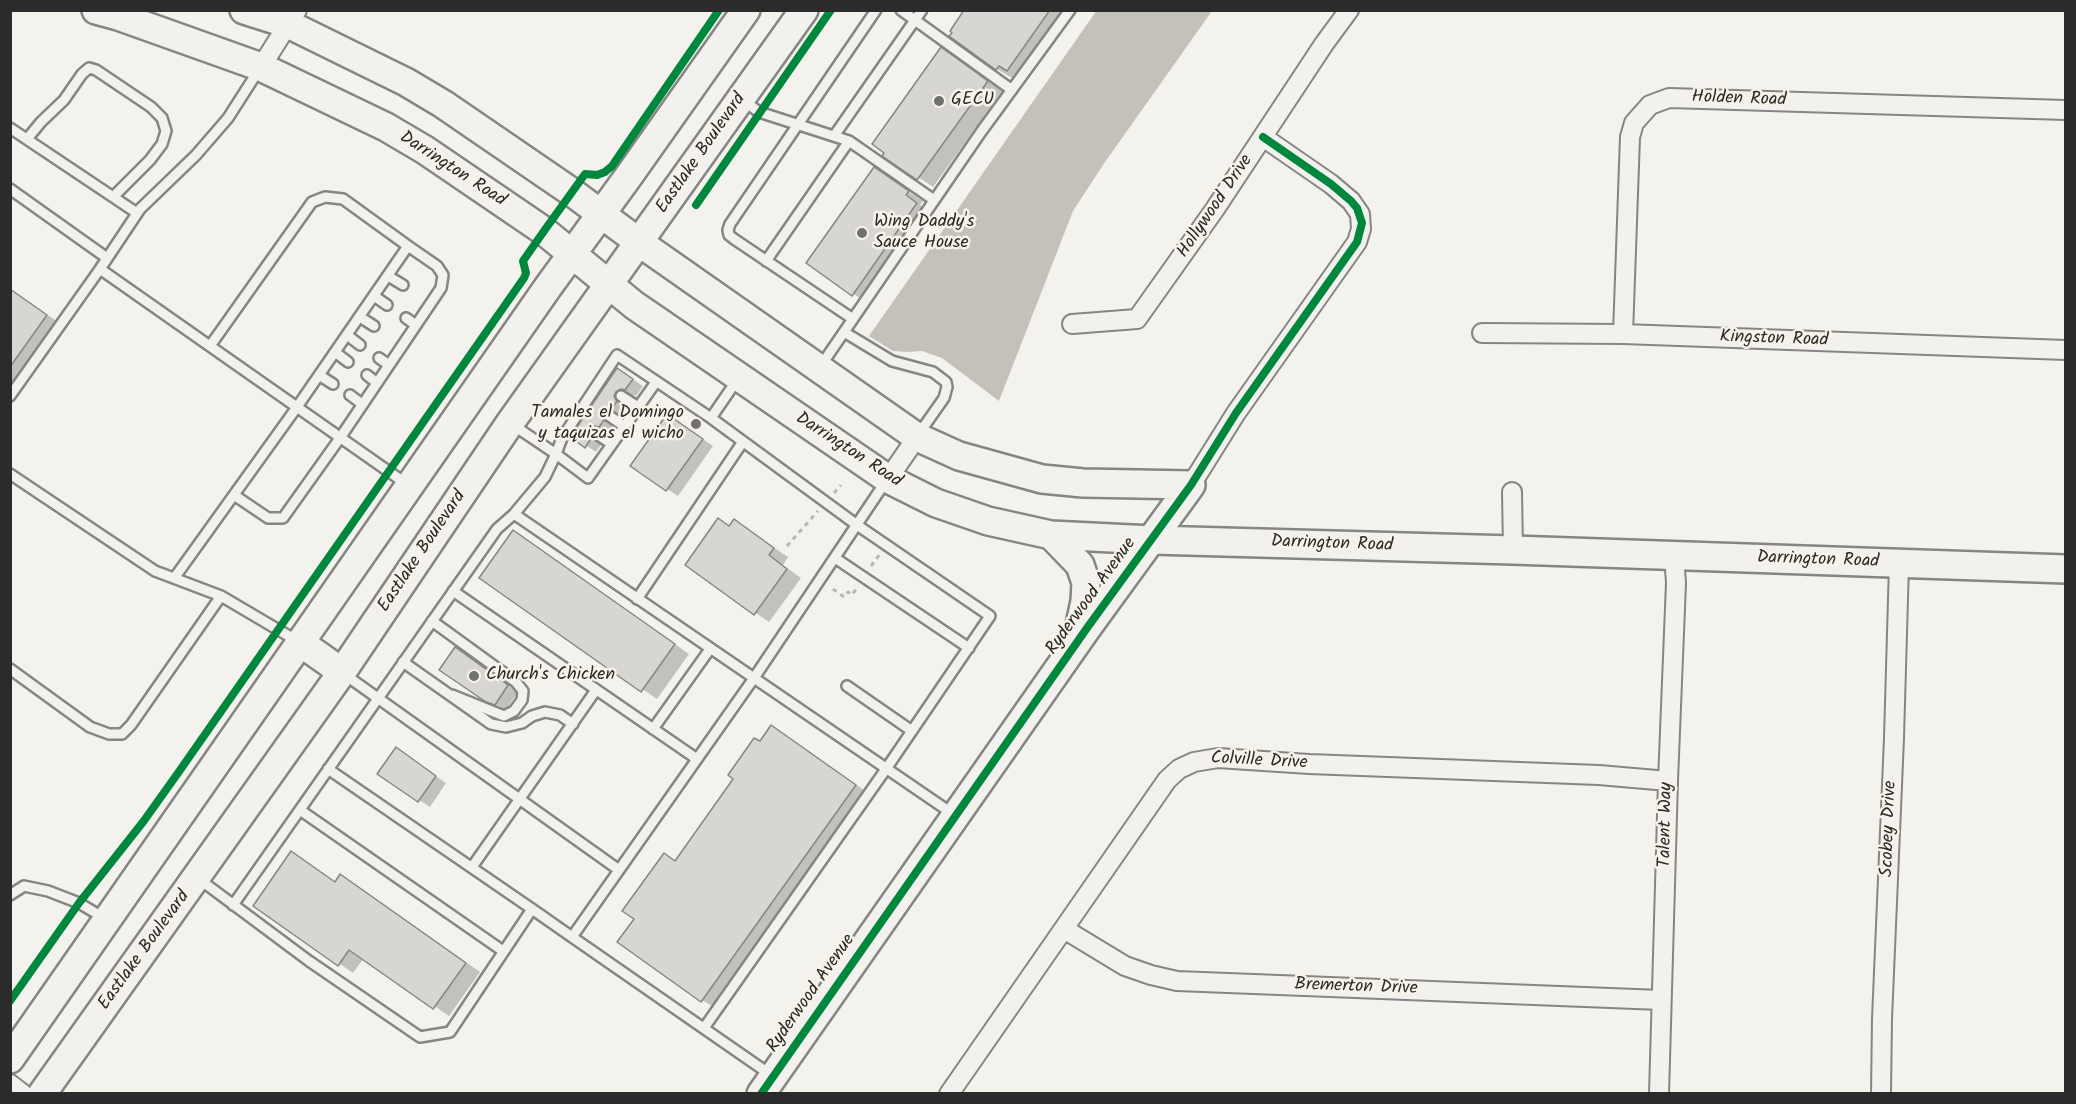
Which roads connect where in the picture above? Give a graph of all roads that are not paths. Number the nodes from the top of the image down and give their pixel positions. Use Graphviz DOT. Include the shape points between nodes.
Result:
graph roads {
  1 [pos="96,10"];
  2 [pos="244,10"];
  3 [pos="746,10"];
  4 [pos="804,10"];
  5 [pos="876,10"];
  6 [pos="901,10"];
  7 [pos="922,10"];
  8 [pos="1070,10"];
  9 [pos="1349,10"];
  10 [pos="292,17"];
  11 [pos="915,20"];
  12 [pos="261,67"];
  13 [pos="1012,90"];
  14 [pos="741,99"];
  15 [pos="2066,110"];
  16 [pos="797,124"];
  17 [pos="10,128"];
  18 [pos="834,136"];
  19 [pos="1263,137"];
  20 [pos="27,139"];
  21 [pos="849,141"];
  22 [pos="10,189"];
  23 [pos="113,196"];
  24 [pos="934,200"];
  25 [pos="137,213"];
  26 [pos="601,215"];
  27 [pos="640,243"];
  28 [pos="408,246"];
  29 [pos="572,254"];
  30 [pos="107,258"];
  31 [pos="766,261"];
  32 [pos="100,269"];
  33 [pos="388,276"];
  34 [pos="403,285"];
  35 [pos="609,285"];
  36 [pos="374,296"];
  37 [pos="387,305"];
  38 [pos="360,317"];
  39 [pos="406,318"];
  40 [pos="853,319"];
  41 [pos="1072,324"];
  42 [pos="374,326"];
  43 [pos="416,326"];
  44 [pos="844,332"];
  45 [pos="1482,333"];
  46 [pos="1623,334"];
  47 [pos="347,335"];
  48 [pos="392,340"];
  49 [pos="360,345"];
  50 [pos="210,346"];
  51 [pos="402,347"];
  52 [pos="2066,350"];
  53 [pos="335,352"];
  54 [pos="378,358"];
  55 [pos="348,362"];
  56 [pos="389,365"];
  57 [pos="819,369"];
  58 [pos="320,375"];
  59 [pos="367,375"];
  60 [pos="739,378"];
  61 [pos="656,382"];
  62 [pos="377,383"];
  63 [pos="333,384"];
  64 [pos="350,395"];
  65 [pos="10,396"];
  66 [pos="621,396"];
  67 [pos="363,404"];
  68 [pos="638,407"];
  69 [pos="297,408"];
  70 [pos="608,415"];
  71 [pos="711,418"];
  72 [pos="510,423"];
  73 [pos="624,426"];
  74 [pos="595,433"];
  75 [pos="917,437"];
  76 [pos="340,438"];
  77 [pos="742,443"];
  78 [pos="612,444"];
  79 [pos="556,454"];
  80 [pos="10,474"];
  81 [pos="888,479"];
  82 [pos="1191,484"];
  83 [pos="410,486"];
  84 [pos="1512,492"];
  85 [pos="234,495"];
  86 [pos="514,514"];
  87 [pos="856,525"];
  88 [pos="1051,535"];
  89 [pos="1152,540"];
  90 [pos="1513,550"];
  91 [pos="1674,556"];
  92 [pos="834,558"];
  93 [pos="1899,564"];
  94 [pos="2066,569"];
  95 [pos="175,578"];
  96 [pos="453,591"];
  97 [pos="221,596"];
  98 [pos="638,599"];
  99 [pos="432,621"];
  100 [pos="301,643"];
  101 [pos="1076,644"];
  102 [pos="969,648"];
  103 [pos="711,649"];
  104 [pos="403,662"];
  105 [pos="10,669"];
  106 [pos="342,672"];
  107 [pos="754,678"];
  108 [pos="847,686"];
  109 [pos="596,690"];
  110 [pos="452,695"];
  111 [pos="378,698"];
  112 [pos="573,724"];
  113 [pos="653,729"];
  114 [pos="912,731"];
  115 [pos="697,759"];
  116 [pos="328,769"];
  117 [pos="886,769"];
  118 [pos="1668,781"];
  119 [pos="520,799"];
  120 [pos="300,810"];
  121 [pos="955,815"];
  122 [pos="472,867"];
  123 [pos="619,870"];
  124 [pos="197,878"];
  125 [pos="10,895"];
  126 [pos="233,905"];
  127 [pos="532,909"];
  128 [pos="106,920"];
  129 [pos="1064,929"];
  130 [pos="572,937"];
  131 [pos="503,951"];
  132 [pos="1661,1000"];
  133 [pos="704,1028"];
  134 [pos="10,1059"];
  135 [pos="10,1084"];
  136 [pos="767,1085"];
  137 [pos="23,1094"];
  138 [pos="42,1094"];
  139 [pos="949,1094"];
  140 [pos="1659,1094"];
  141 [pos="1881,1094"];
  1 -- 12 [label="main road, Darrington Road"];
  2 -- 10 [label="main road"];
  3 -- 26 [label="main road"];
  4 -- 14 [label="main road, Eastlake Boulevard"];
  5 -- 16 [label="lane"];
  6 -- 11 [label="lane"];
  7 -- 11 [label="lane"];
  8 -- 13 [label="lane"];
  9 -- 19 [label="street, Hollywood Drive"];
  10 -- 12 [label="street"];
  10 -- 26 [label="main road" via="443,104"];
  11 -- 13 [label="lane"];
  11 -- 18 [label="lane"];
  12 -- 25 [label="lane" via="228,118"];
  12 -- 29 [label="main road, Darrington Road" via="425,150"];
  13 -- 24 [label="lane"];
  14 -- 16 [label="lane" via="759,112"];
  14 -- 27 [label="main road, Eastlake Boulevard"];
  15 -- 46 [label="street, Holden Road" via="1669,98 1650,105 1634,123 1630,137"];
  16 -- 18 [label="lane"];
  16 -- 31 [label="lane" via="728,230 729,235"];
  17 -- 20 [label="lane"];
  18 -- 21 [label="lane"];
  19 -- 41 [label="street, Hollywood Drive" via="1137,319"];
  19 -- 82 [label="street, Ryderwood Avenue" via="1352,201 1360,214 1361,229 1357,242"];
  20 -- 23 [label="lane"];
  20 -- 23 [label="lane" via="64,100 81,74 89,68 96,70 151,107 162,118 166,131 150,160"];
  21 -- 24 [label="lane"];
  21 -- 31 [label="lane"];
  22 -- 30 [label="lane"];
  23 -- 25 [label="lane"];
  24 -- 40 [label="lane"];
  25 -- 30 [label="lane"];
  26 -- 27 [label="main road"];
  26 -- 29 [label="main road"];
  27 -- 35 [label="main road, Eastlake Boulevard"];
  27 -- 57 [label="main road"];
  28 -- 33 [label="lane"];
  28 -- 43 [label="lane" via="437,266 442,275 441,288 426,301"];
  28 -- 50 [label="lane" via="343,199 325,197 312,202"];
  29 -- 35 [label="main road, Darrington Road"];
  29 -- 83 [label="main road"];
  30 -- 32 [label="lane"];
  31 -- 40 [label="lane"];
  32 -- 50 [label="lane"];
  32 -- 65 [label="lane"];
  33 -- 34 [label="lane"];
  33 -- 36 [label="lane"];
  35 -- 60 [label="main road, Darrington Road"];
  35 -- 72 [label="main road, Eastlake Boulevard"];
  36 -- 37 [label="lane"];
  36 -- 38 [label="lane"];
  38 -- 42 [label="lane"];
  38 -- 47 [label="lane"];
  39 -- 43 [label="lane"];
  40 -- 44 [label="lane"];
  43 -- 51 [label="lane"];
  44 -- 57 [label="lane"];
  44 -- 75 [label="lane" via="892,361 933,372 946,382 944,398"];
  45 -- 46 [label="street, Kingston Road"];
  46 -- 52 [label="street, Kingston Road"];
  47 -- 49 [label="lane"];
  47 -- 53 [label="lane"];
  48 -- 51 [label="lane"];
  50 -- 69 [label="lane"];
  51 -- 56 [label="lane"];
  53 -- 55 [label="lane"];
  53 -- 58 [label="lane"];
  54 -- 56 [label="lane"];
  56 -- 62 [label="lane"];
  57 -- 75 [label="main road"];
  58 -- 63 [label="lane"];
  58 -- 69 [label="lane"];
  59 -- 62 [label="lane"];
  60 -- 71 [label="lane"];
  60 -- 81 [label="main road, Darrington Road"];
  61 -- 68 [label="lane"];
  61 -- 71 [label="lane"];
  61 -- 79 [label="lane" via="617,355 562,438"];
  62 -- 67 [label="lane"];
  64 -- 67 [label="lane"];
  66 -- 68 [label="lane"];
  67 -- 76 [label="lane"];
  68 -- 73 [label="lane"];
  69 -- 76 [label="lane"];
  69 -- 85 [label="lane"];
  70 -- 73 [label="lane"];
  71 -- 77 [label="lane"];
  72 -- 79 [label="lane"];
  72 -- 106 [label="main road, Eastlake Boulevard"];
  73 -- 78 [label="lane"];
  74 -- 78 [label="lane"];
  75 -- 81 [label="street"];
  75 -- 82 [label="main road" via="959,456 1042,479"];
  76 -- 83 [label="lane"];
  76 -- 85 [label="lane" via="283,518 268,518"];
  77 -- 87 [label="lane"];
  77 -- 98 [label="lane"];
  78 -- 79 [label="lane" via="588,478"];
  79 -- 86 [label="lane" via="545,477"];
  80 -- 95 [label="lane" via="155,571"];
  81 -- 87 [label="lane"];
  81 -- 88 [label="main road, Darrington Road" via="936,503 988,521"];
  82 -- 89 [label="main road, Ryderwood Avenue"];
  83 -- 100 [label="main road"];
  84 -- 90 [label="street"];
  85 -- 95 [label="lane"];
  86 -- 96 [label="lane" via="497,529"];
  86 -- 98 [label="lane"];
  87 -- 92 [label="lane"];
  87 -- 102 [label="lane" via="990,616"];
  88 -- 89 [label="main road, Darrington Road"];
  88 -- 101 [label="main road" via="1080,565 1086,583"];
  89 -- 90 [label="main road, Darrington Road"];
  89 -- 101 [label="main road, Ryderwood Avenue"];
  90 -- 91 [label="main road, Darrington Road"];
  91 -- 93 [label="main road, Darrington Road"];
  91 -- 118 [label="street, Talent Way"];
  92 -- 102 [label="lane"];
  92 -- 107 [label="lane"];
  93 -- 94 [label="main road, Darrington Road"];
  93 -- 141 [label="street, Scobey Drive"];
  95 -- 97 [label="lane"];
  96 -- 99 [label="lane"];
  96 -- 109 [label="lane"];
  97 -- 100 [label="lane"];
  97 -- 105 [label="lane" via="122,734 90,727"];
  98 -- 103 [label="lane"];
  99 -- 104 [label="lane"];
  99 -- 110 [label="lane" via="516,682 522,700 504,716"];
  100 -- 106 [label="main road"];
  100 -- 128 [label="main road"];
  101 -- 121 [label="main road, Ryderwood Avenue"];
  102 -- 114 [label="lane"];
  103 -- 107 [label="lane"];
  103 -- 113 [label="lane"];
  104 -- 110 [label="lane"];
  104 -- 111 [label="lane"];
  106 -- 111 [label="lane"];
  106 -- 124 [label="main road, Eastlake Boulevard"];
  107 -- 115 [label="lane"];
  107 -- 117 [label="lane"];
  108 -- 114 [label="lane"];
  109 -- 112 [label="lane"];
  109 -- 113 [label="lane"];
  110 -- 112 [label="lane" via="491,724 506,727 545,712 560,715"];
  111 -- 116 [label="lane"];
  111 -- 119 [label="lane"];
  112 -- 119 [label="lane"];
  113 -- 115 [label="lane"];
  114 -- 117 [label="lane"];
  115 -- 123 [label="lane"];
  116 -- 120 [label="lane"];
  116 -- 122 [label="lane"];
  117 -- 121 [label="lane"];
  117 -- 133 [label="lane"];
  118 -- 129 [label="street, Colville Drive" via="1205,759 1179,769 1167,780"];
  118 -- 132 [label="street, Talent Way"];
  119 -- 122 [label="lane"];
  119 -- 123 [label="lane"];
  120 -- 126 [label="lane"];
  120 -- 131 [label="lane"];
  121 -- 136 [label="main road, Ryderwood Avenue"];
  122 -- 127 [label="lane"];
  123 -- 130 [label="lane"];
  124 -- 126 [label="lane"];
  124 -- 138 [label="main road, Eastlake Boulevard"];
  125 -- 128 [label="lane" via="24,886 48,891 80,903"];
  126 -- 131 [label="lane" via="420,1037 450,1032"];
  127 -- 130 [label="lane"];
  127 -- 131 [label="lane"];
  128 -- 134 [label="main road"];
  129 -- 132 [label="street, Bremerton Drive" via="1125,966 1177,981"];
  129 -- 139 [label="street, Colville Drive"];
  130 -- 133 [label="lane"];
  132 -- 140 [label="street, Talent Way"];
  133 -- 136 [label="lane"];
  135 -- 137 [label="street"];
}
